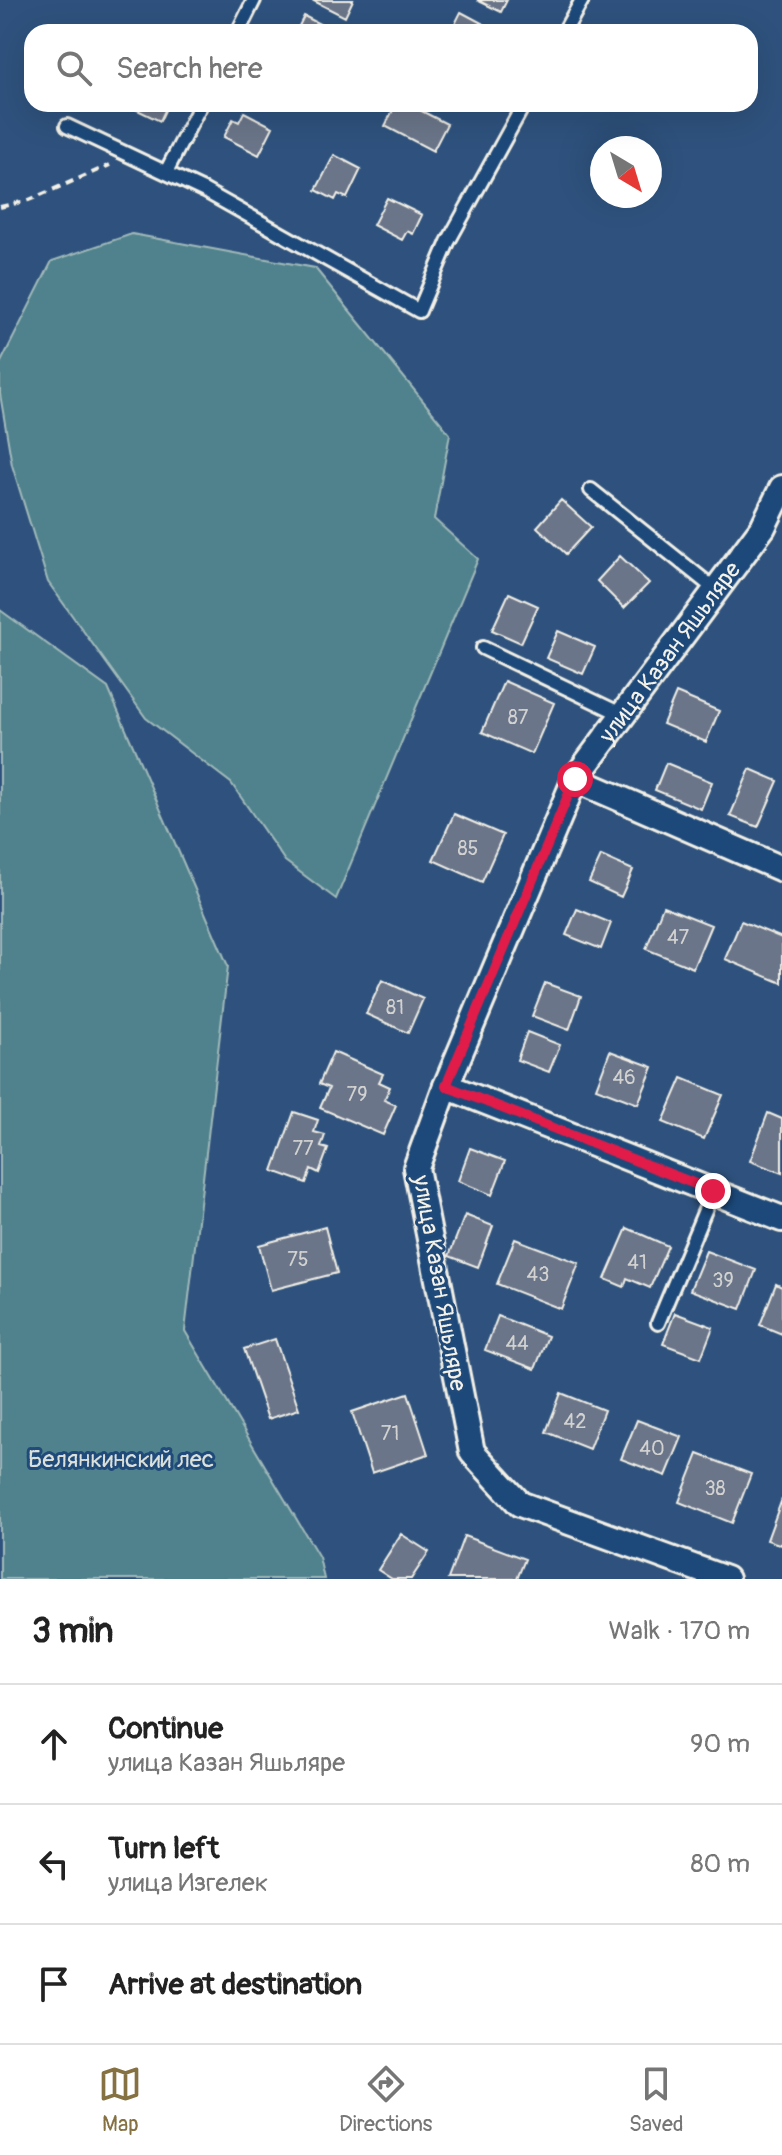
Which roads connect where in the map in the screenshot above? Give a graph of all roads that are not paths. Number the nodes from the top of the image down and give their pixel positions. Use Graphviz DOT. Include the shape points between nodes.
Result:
graph roads {
  1 [pos="254,0"];
  2 [pos="582,0"];
  3 [pos="242,24"];
  4 [pos="568,24"];
  5 [pos="197,112"];
  6 [pos="520,112"];
  7 [pos="67,126"];
  8 [pos="166,172"];
  9 [pos="782,488"];
  10 [pos="591,490"];
  11 [pos="772,532"];
  12 [pos="716,590"];
  13 [pos="483,648"];
  14 [pos="623,715"];
  15 [pos="575,779"];
  16 [pos="782,869"];
  17 [pos="446,1086"];
  18 [pos="713,1191"];
  19 [pos="782,1219"];
  20 [pos="658,1323"];
  21 [pos="726,1579"];
  1 -- 3 [label="lane"];
  2 -- 4 [label="lane"];
  5 -- 8 [label="lane"];
  6 -- 8 [label="lane" via="448,242 419,311"];
  7 -- 8 [label="lane"];
  9 -- 11 [label="street, улица Казан Яшьляре"];
  10 -- 12 [label="lane"];
  11 -- 12 [label="street, улица Казан Яшьляре"];
  12 -- 14 [label="street, улица Казан Яшьляре"];
  13 -- 14 [label="lane"];
  14 -- 15 [label="street, улица Казан Яшьляре"];
  15 -- 16 [label="street"];
  15 -- 17 [label="street, улица Казан Яшьляре"];
  17 -- 18 [label="street"];
  17 -- 21 [label="street, улица Казан Яшьляре" via="416,1168 472,1452 520,1504"];
  18 -- 19 [label="street"];
  18 -- 20 [label="lane"];
}
